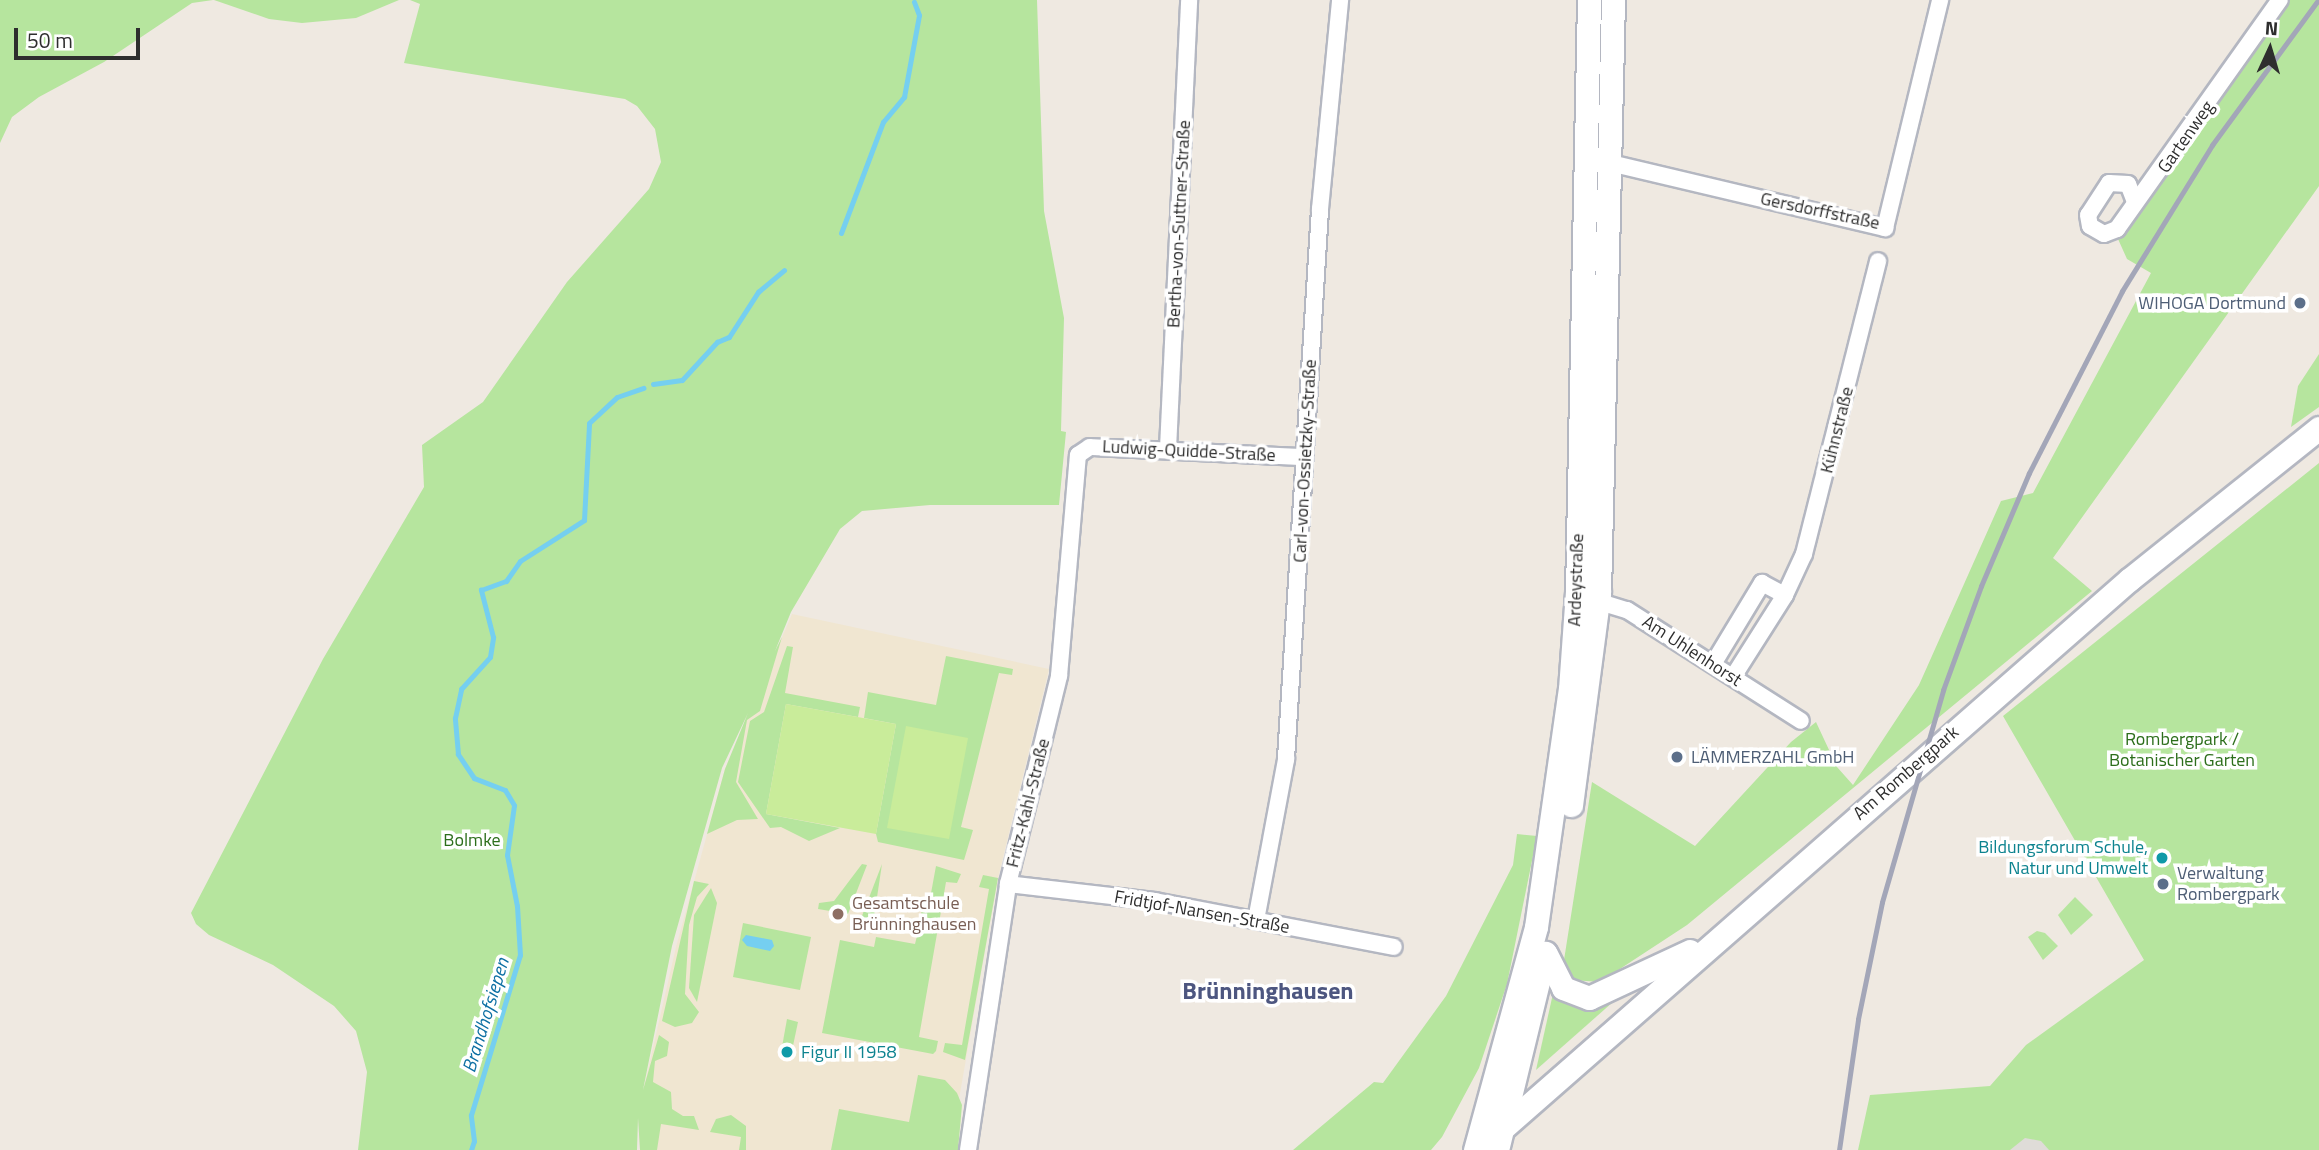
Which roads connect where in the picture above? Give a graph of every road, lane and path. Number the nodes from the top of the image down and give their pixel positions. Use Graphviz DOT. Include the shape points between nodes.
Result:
graph roads {
  1 [pos="1189,0"];
  2 [pos="1340,0"];
  3 [pos="1589,0"];
  4 [pos="1613,0"];
  5 [pos="1940,0"];
  6 [pos="2280,0"];
  7 [pos="1610,163"];
  8 [pos="2135,202"];
  9 [pos="1878,261"];
  10 [pos="2319,428"];
  11 [pos="1168,449"];
  12 [pos="1078,455"];
  13 [pos="1303,457"];
  14 [pos="1786,595"];
  15 [pos="1587,599"];
  16 [pos="1713,664"];
  17 [pos="1733,677"];
  18 [pos="1801,721"];
  19 [pos="1008,884"];
  20 [pos="1256,920"];
  21 [pos="1715,940"];
  22 [pos="1394,947"];
  23 [pos="1546,950"];
  24 [pos="1500,1139"];
  25 [pos="968,1150"];
  26 [pos="1477,1150"];
  1 -- 11 [label="street, Bertha-von-Suttner-Straße"];
  2 -- 13 [label="street, Carl-von-Ossietzky-Straße"];
  3 -- 15 [label="main road, Ardeystraße"];
  4 -- 7 [label="main road, Ardeystraße"];
  5 -- 7 [label="street, Gersdorffstraße" via="1885,228"];
  6 -- 8 [label="street, Gartenweg" via="2158,177"];
  7 -- 15 [label="main road, Ardeystraße"];
  9 -- 14 [label="street, Kühnstraße" via="1819,503"];
  10 -- 21 [label="main road, Am Rombergpark" via="2130,579"];
  11 -- 12 [label="street, Ludwig-Quidde-Straße" via="1090,447"];
  11 -- 13 [label="street, Ludwig-Quidde-Straße"];
  12 -- 19 [label="street, Fritz-Kahl-Straße" via="1059,676"];
  13 -- 20 [label="street, Carl-von-Ossietzky-Straße" via="1286,760"];
  14 -- 16 [label="street" via="1762,583"];
  14 -- 17 [label="street, Kühnstraße"];
  15 -- 16 [label="street, Am Uhlenhorst" via="1627,610"];
  15 -- 23 [label="main road, Ardeystraße" via="1571,806"];
  15 -- 26 [label="main road, Ardeystraße" via="1538,914"];
  16 -- 17 [label="street, Am Uhlenhorst"];
  17 -- 18 [label="street, Am Uhlenhorst"];
  19 -- 20 [label="street, Fridtjof-Nansen-Straße" via="1155,901"];
  19 -- 25 [label="street, Fritz-Kahl-Straße"];
  20 -- 22 [label="street, Fridtjof-Nansen-Straße"];
  21 -- 23 [label="main road, Ardeystraße" via="1589,998 1575,996 1557,982"];
  21 -- 24 [label="main road, Am Rombergpark"];
  23 -- 24 [label="main road, Ardeystraße"];
  24 -- 26 [label="main road, Am Rombergpark"];
}
